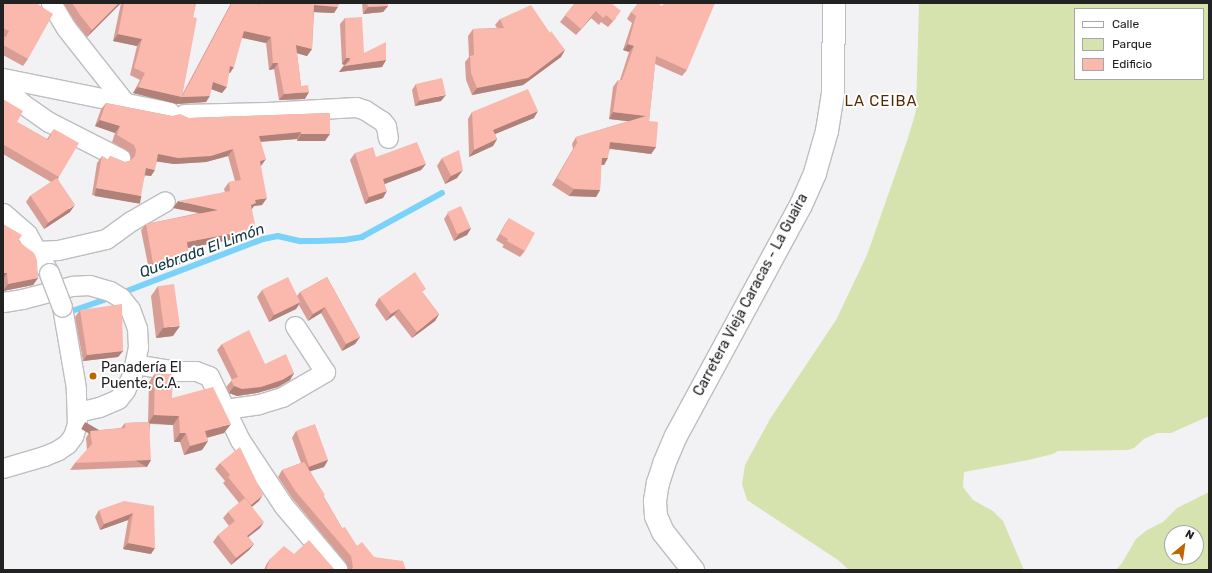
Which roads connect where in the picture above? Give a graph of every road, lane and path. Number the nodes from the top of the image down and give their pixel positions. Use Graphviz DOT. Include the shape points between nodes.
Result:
graph roads {
  1 [pos="51,3"];
  2 [pos="834,3"];
  3 [pos="3,78"];
  4 [pos="3,87"];
  5 [pos="126,104"];
  6 [pos="388,138"];
  7 [pos="120,158"];
  8 [pos="165,201"];
  9 [pos="3,213"];
  10 [pos="37,251"];
  11 [pos="3,302"];
  12 [pos="295,326"];
  13 [pos="134,364"];
  14 [pos="225,409"];
  15 [pos="78,412"];
  16 [pos="3,468"];
  17 [pos="338,570"];
  18 [pos="693,570"];
  1 -- 5 [label="street" via="66,28"];
  2 -- 18 [label="main road, Carretera Vieja Caracas - La Guaira" via="833,93 827,131 815,173 802,205 676,436 658,483 656,516 663,532"];
  3 -- 5 [label="street" via="33,82"];
  4 -- 7 [label="street" via="49,122"];
  5 -- 6 [label="street" via="177,113 260,113 356,107 382,120"];
  8 -- 10 [label="street" via="106,239 58,250"];
  9 -- 10 [label="street" via="27,234"];
  10 -- 15 [label="street, bridge" via="62,307"];
  11 -- 13 [label="street" via="89,284 110,291 121,298 130,309 137,328 138,347"];
  12 -- 14 [label="street" via="325,372 282,397 259,404"];
  13 -- 14 [label="street" via="177,371 203,372 212,379"];
  13 -- 15 [label="street" via="132,376 118,399"];
  14 -- 17 [label="street" via="240,440 283,505"];
  15 -- 16 [label="street" via="78,424 67,444 44,456"];
}
